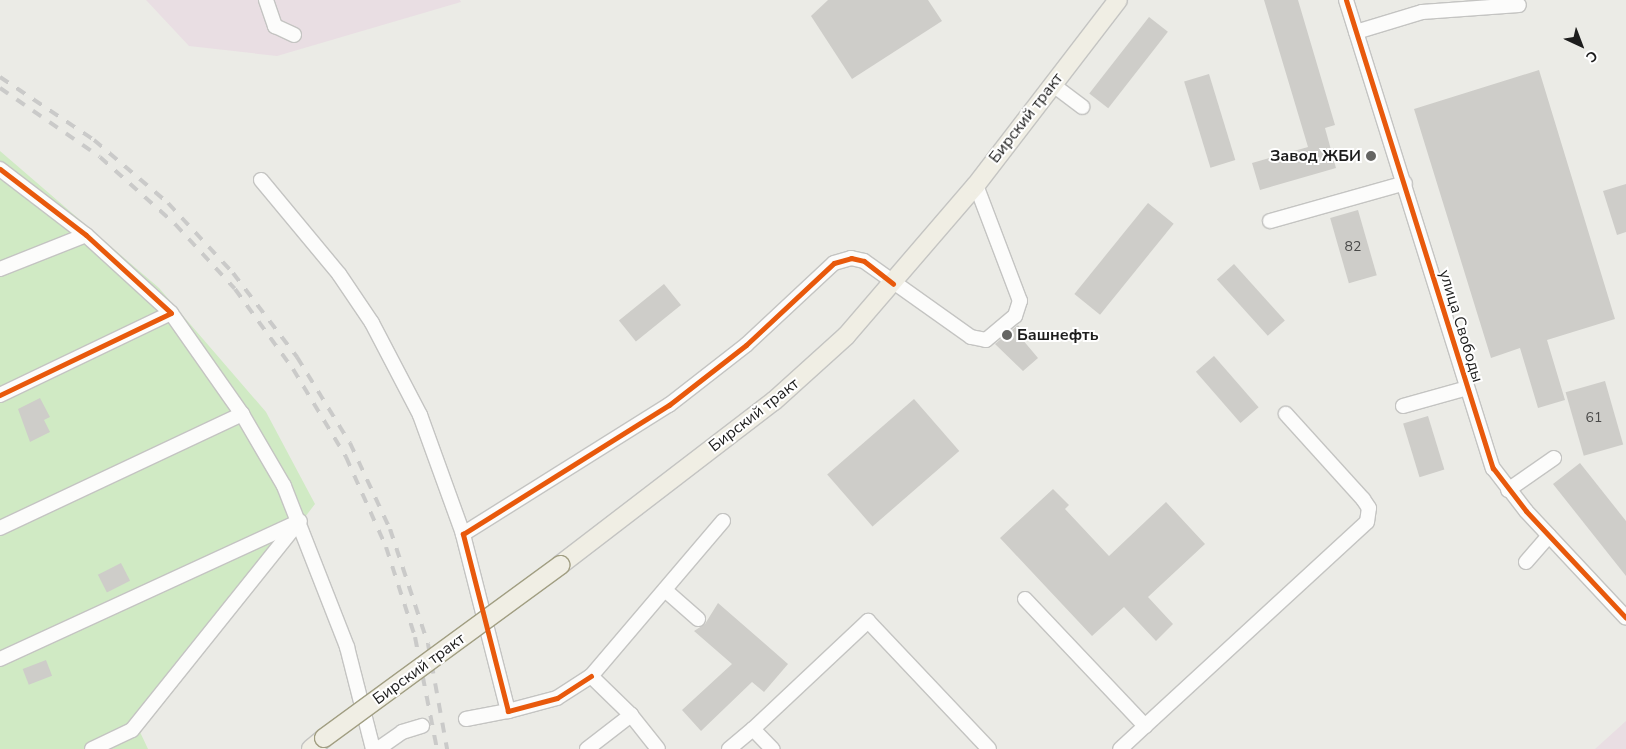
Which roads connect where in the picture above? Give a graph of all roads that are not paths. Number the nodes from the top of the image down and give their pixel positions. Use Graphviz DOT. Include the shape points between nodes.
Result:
graph roads {
  1 [pos="266,0"];
  2 [pos="1118,0"];
  3 [pos="1346,0"];
  4 [pos="1518,5"];
  5 [pos="1356,32"];
  6 [pos="294,35"];
  7 [pos="1052,84"];
  8 [pos="1082,107"];
  9 [pos="0,168"];
  10 [pos="261,180"];
  11 [pos="1404,183"];
  12 [pos="976,185"];
  13 [pos="1270,221"];
  14 [pos="86,235"];
  15 [pos="0,269"];
  16 [pos="893,284"];
  17 [pos="171,313"];
  18 [pos="1467,388"];
  19 [pos="0,395"];
  20 [pos="1403,406"];
  21 [pos="242,414"];
  22 [pos="1286,414"];
  23 [pos="1554,458"];
  24 [pos="1508,490"];
  25 [pos="300,521"];
  26 [pos="723,521"];
  27 [pos="0,528"];
  28 [pos="463,534"];
  29 [pos="1548,536"];
  30 [pos="1526,562"];
  31 [pos="665,590"];
  32 [pos="1025,599"];
  33 [pos="1626,618"];
  34 [pos="698,619"];
  35 [pos="0,659"];
  36 [pos="591,676"];
  37 [pos="508,711"];
  38 [pos="631,715"];
  39 [pos="466,719"];
  40 [pos="422,726"];
  41 [pos="1145,726"];
  42 [pos="753,729"];
  43 [pos="318,744"];
  44 [pos="92,749"];
  45 [pos="373,749"];
  46 [pos="378,749"];
  47 [pos="587,749"];
  48 [pos="658,749"];
  49 [pos="729,749"];
  50 [pos="772,749"];
  51 [pos="988,749"];
  52 [pos="1120,749"];
  1 -- 6 [label="street" via="275,26"];
  2 -- 7 [label="main road, Бирский тракт"];
  3 -- 5 [label="street, улица Свободы"];
  4 -- 5 [label="street" via="1422,12"];
  5 -- 11 [label="street, улица Свободы"];
  7 -- 8 [label="street"];
  7 -- 12 [label="main road, Бирский тракт"];
  9 -- 14 [label="street"];
  10 -- 28 [label="street" via="340,274 372,323 420,415"];
  11 -- 13 [label="street"];
  11 -- 18 [label="street, улица Свободы"];
  12 -- 16 [label="main road, Бирский тракт"];
  12 -- 16 [label="street" via="1018,288 1020,301 1015,316 986,340 979,340"];
  14 -- 15 [label="street"];
  14 -- 17 [label="street"];
  16 -- 28 [label="street" via="864,261 851,258 834,263 746,345 669,405"];
  16 -- 43 [label="main road, Бирский тракт, bridge" via="846,336 788,389 560,565"];
  17 -- 19 [label="street"];
  17 -- 21 [label="street"];
  18 -- 20 [label="street"];
  18 -- 24 [label="street, улица Свободы" via="1493,468"];
  21 -- 25 [label="street"];
  21 -- 27 [label="street"];
  22 -- 41 [label="street" via="1363,499 1369,508 1368,522"];
  23 -- 24 [label="street"];
  24 -- 29 [label="street, улица Свободы"];
  25 -- 35 [label="street"];
  25 -- 44 [label="street" via="132,730"];
  25 -- 45 [label="street" via="347,648"];
  26 -- 31 [label="street"];
  28 -- 37 [label="street"];
  29 -- 30 [label="street"];
  29 -- 33 [label="street, улица Свободы"];
  31 -- 34 [label="street"];
  31 -- 36 [label="street"];
  32 -- 41 [label="street"];
  36 -- 37 [label="street" via="556,698"];
  36 -- 38 [label="street"];
  37 -- 39 [label="street"];
  38 -- 47 [label="street"];
  38 -- 48 [label="street"];
  40 -- 46 [label="street" via="402,732"];
  41 -- 52 [label="street"];
  42 -- 49 [label="street"];
  42 -- 50 [label="street"];
  42 -- 51 [label="street" via="868,620"];
}
